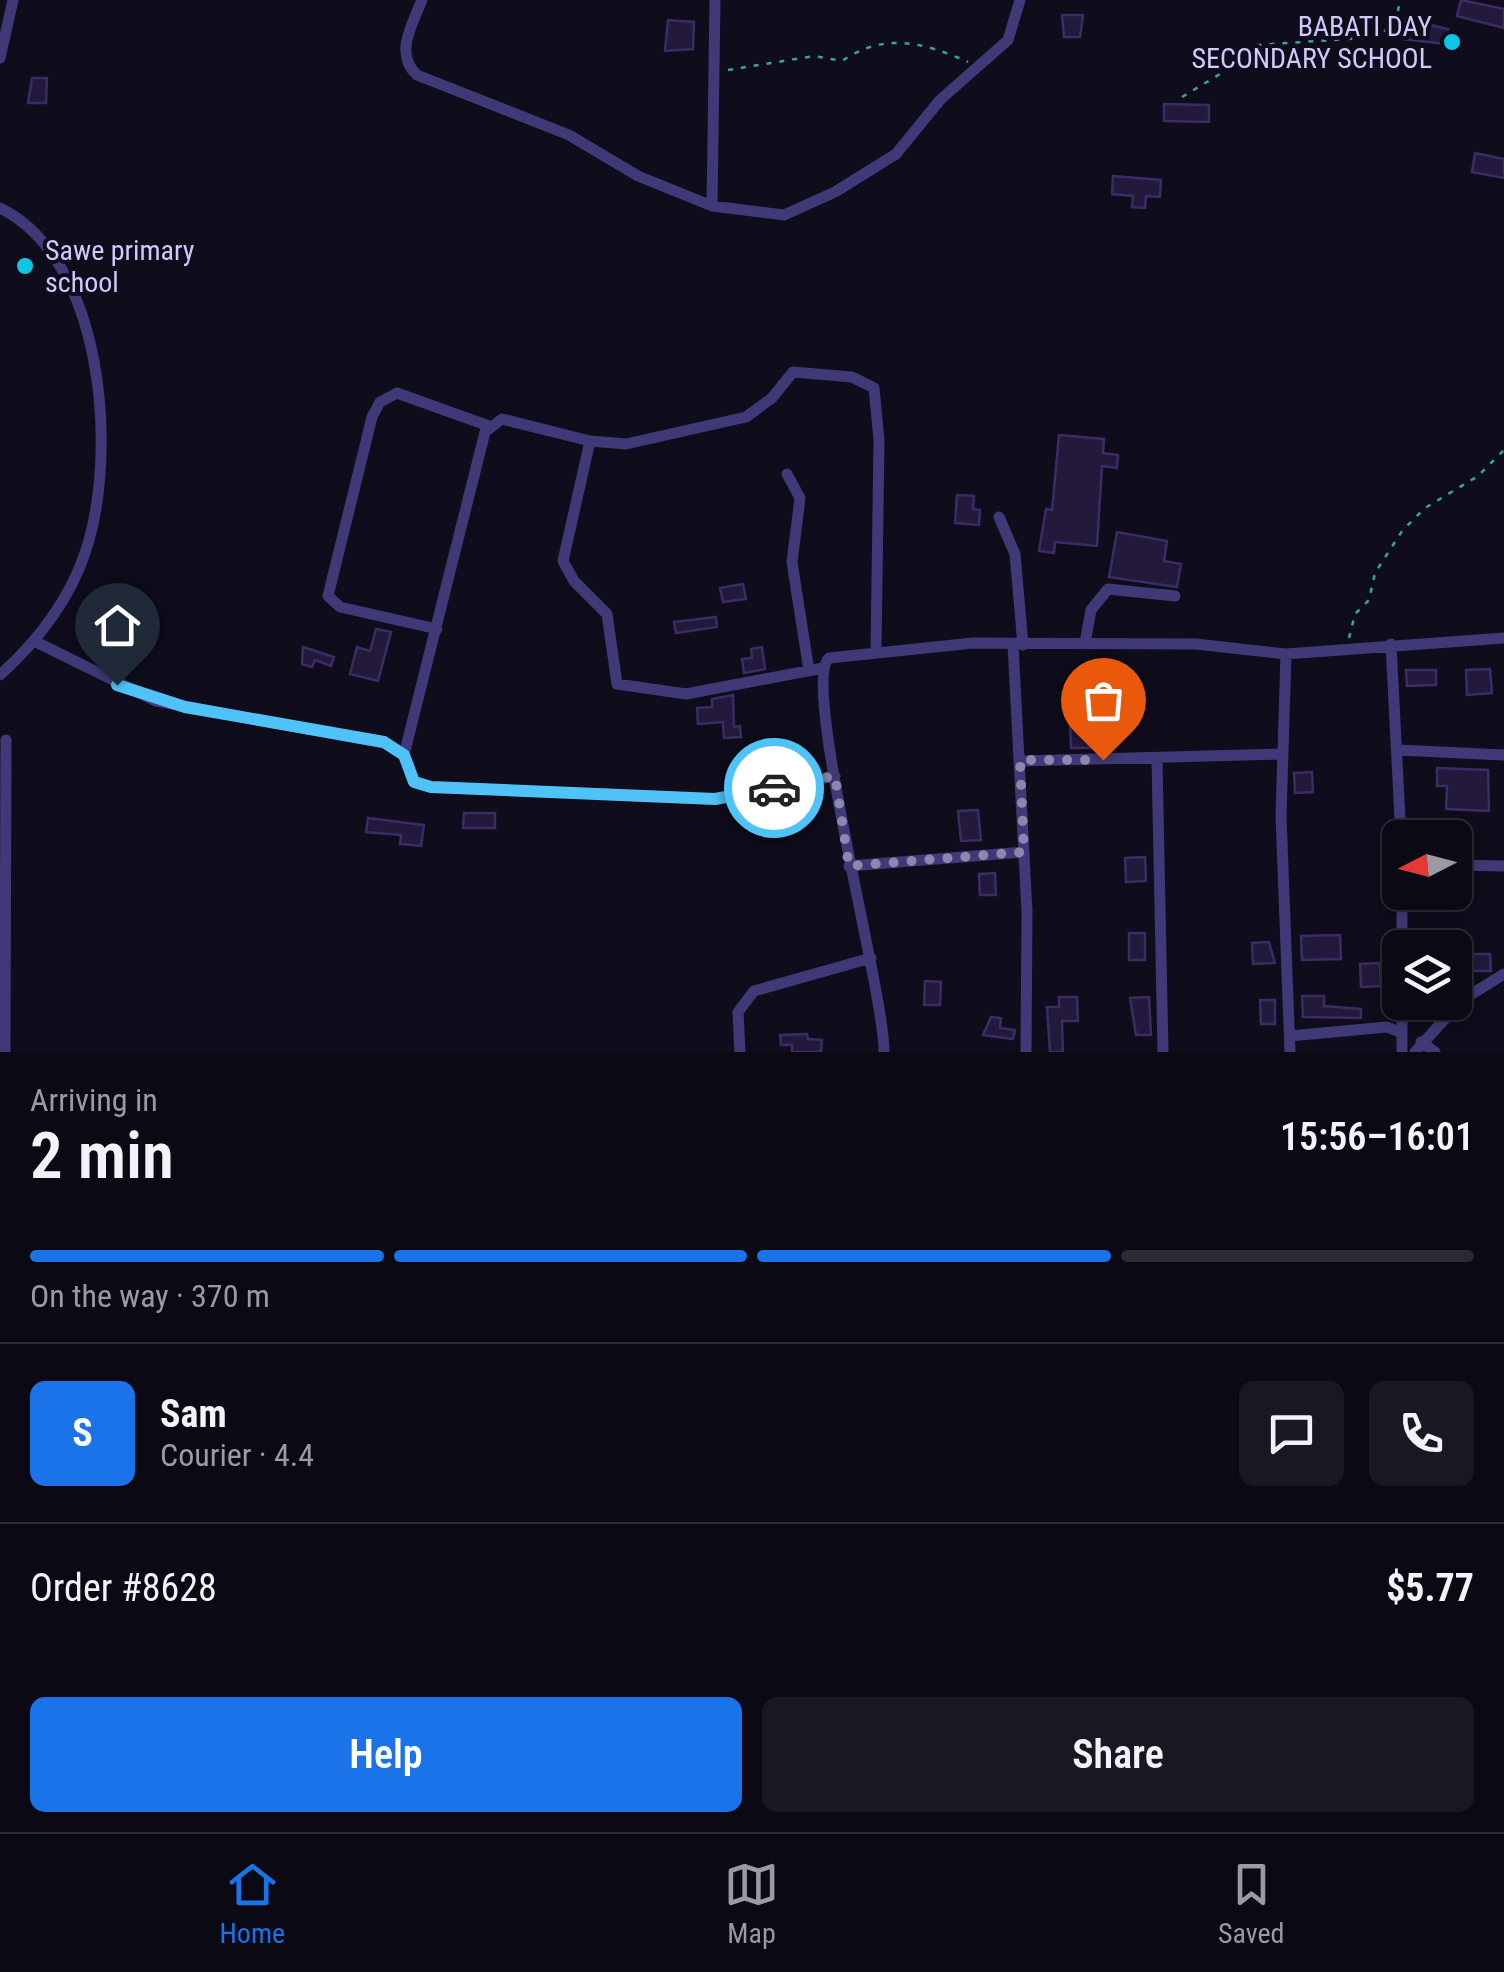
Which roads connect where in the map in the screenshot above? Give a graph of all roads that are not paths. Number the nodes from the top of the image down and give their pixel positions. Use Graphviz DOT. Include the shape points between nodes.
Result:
graph roads {
  1 [pos="14,0"];
  2 [pos="422,0"];
  3 [pos="715,0"];
  4 [pos="1020,0"];
  5 [pos="0,58"];
  6 [pos="712,206"];
  7 [pos="0,208"];
  8 [pos="489,426"];
  9 [pos="590,441"];
  10 [pos="787,474"];
  11 [pos="999,517"];
  12 [pos="1175,596"];
  13 [pos="436,629"];
  14 [pos="1504,638"];
  15 [pos="34,641"];
  16 [pos="1085,643"];
  17 [pos="1391,644"];
  18 [pos="1018,646"];
  19 [pos="876,651"];
  20 [pos="1286,654"];
  21 [pos="823,668"];
  22 [pos="809,671"];
  23 [pos="0,676"];
  24 [pos="6,740"];
  25 [pos="1398,750"];
  26 [pos="1283,754"];
  27 [pos="404,755"];
  28 [pos="1504,755"];
  29 [pos="1020,760"];
  30 [pos="1157,760"];
  31 [pos="835,776"];
  32 [pos="1400,820"];
  33 [pos="1024,852"];
  34 [pos="1472,865"];
  35 [pos="849,866"];
  36 [pos="1504,866"];
  37 [pos="871,958"];
  38 [pos="1504,974"];
  39 [pos="1402,1020"];
  40 [pos="1402,1033"];
  41 [pos="1290,1036"];
  42 [pos="1418,1047"];
  43 [pos="1023,1049"];
  44 [pos="6,1052"];
  45 [pos="740,1052"];
  46 [pos="884,1052"];
  47 [pos="1163,1052"];
  48 [pos="1290,1052"];
  49 [pos="1402,1052"];
  50 [pos="1436,1052"];
  1 -- 5 [label="street"];
  2 -- 6 [label="street" via="405,47 417,76 569,136 638,176"];
  3 -- 6 [label="street"];
  4 -- 6 [label="street" via="1008,40 940,100 896,154 784,215"];
  7 -- 15 [label="street" via="34,233 77,294 101,444 99,505 85,554"];
  8 -- 9 [label="street" via="508,419"];
  8 -- 13 [label="street"];
  8 -- 13 [label="street" via="397,392 372,417 328,596 340,607"];
  9 -- 19 [label="street" via="626,444 746,417 792,372 852,377 874,388"];
  9 -- 22 [label="street" via="563,561 606,614 617,684 678,695"];
  10 -- 22 [label="street" via="800,498 792,562"];
  11 -- 18 [label="street" via="1015,554"];
  12 -- 16 [label="street" via="1108,589 1090,610"];
  13 -- 27 [label="street"];
  14 -- 17 [label="street"];
  15 -- 23 [label="street"];
  15 -- 27 [label="street" via="156,701 384,742"];
  16 -- 18 [label="street"];
  16 -- 20 [label="street" via="1232,646"];
  17 -- 20 [label="street"];
  17 -- 25 [label="street"];
  18 -- 19 [label="street"];
  18 -- 29 [label="street"];
  19 -- 21 [label="street" via="829,658"];
  20 -- 26 [label="street"];
  21 -- 22 [label="street"];
  21 -- 31 [label="street"];
  24 -- 44 [label="street"];
  25 -- 28 [label="street"];
  25 -- 32 [label="street"];
  26 -- 30 [label="street"];
  26 -- 41 [label="street"];
  27 -- 31 [label="street" via="414,782 441,788 715,799"];
  29 -- 30 [label="street"];
  29 -- 33 [label="street"];
  30 -- 47 [label="street"];
  31 -- 35 [label="street"];
  33 -- 35 [label="street"];
  33 -- 43 [label="street"];
  34 -- 36 [label="street"];
  35 -- 37 [label="street"];
  37 -- 45 [label="street" via="754,990 738,1012"];
  37 -- 46 [label="street"];
  38 -- 42 [label="street" via="1462,1000"];
  39 -- 40 [label="street"];
  40 -- 41 [label="street" via="1387,1027"];
  40 -- 49 [label="street"];
  41 -- 48 [label="street"];
  42 -- 50 [label="street"];
}
